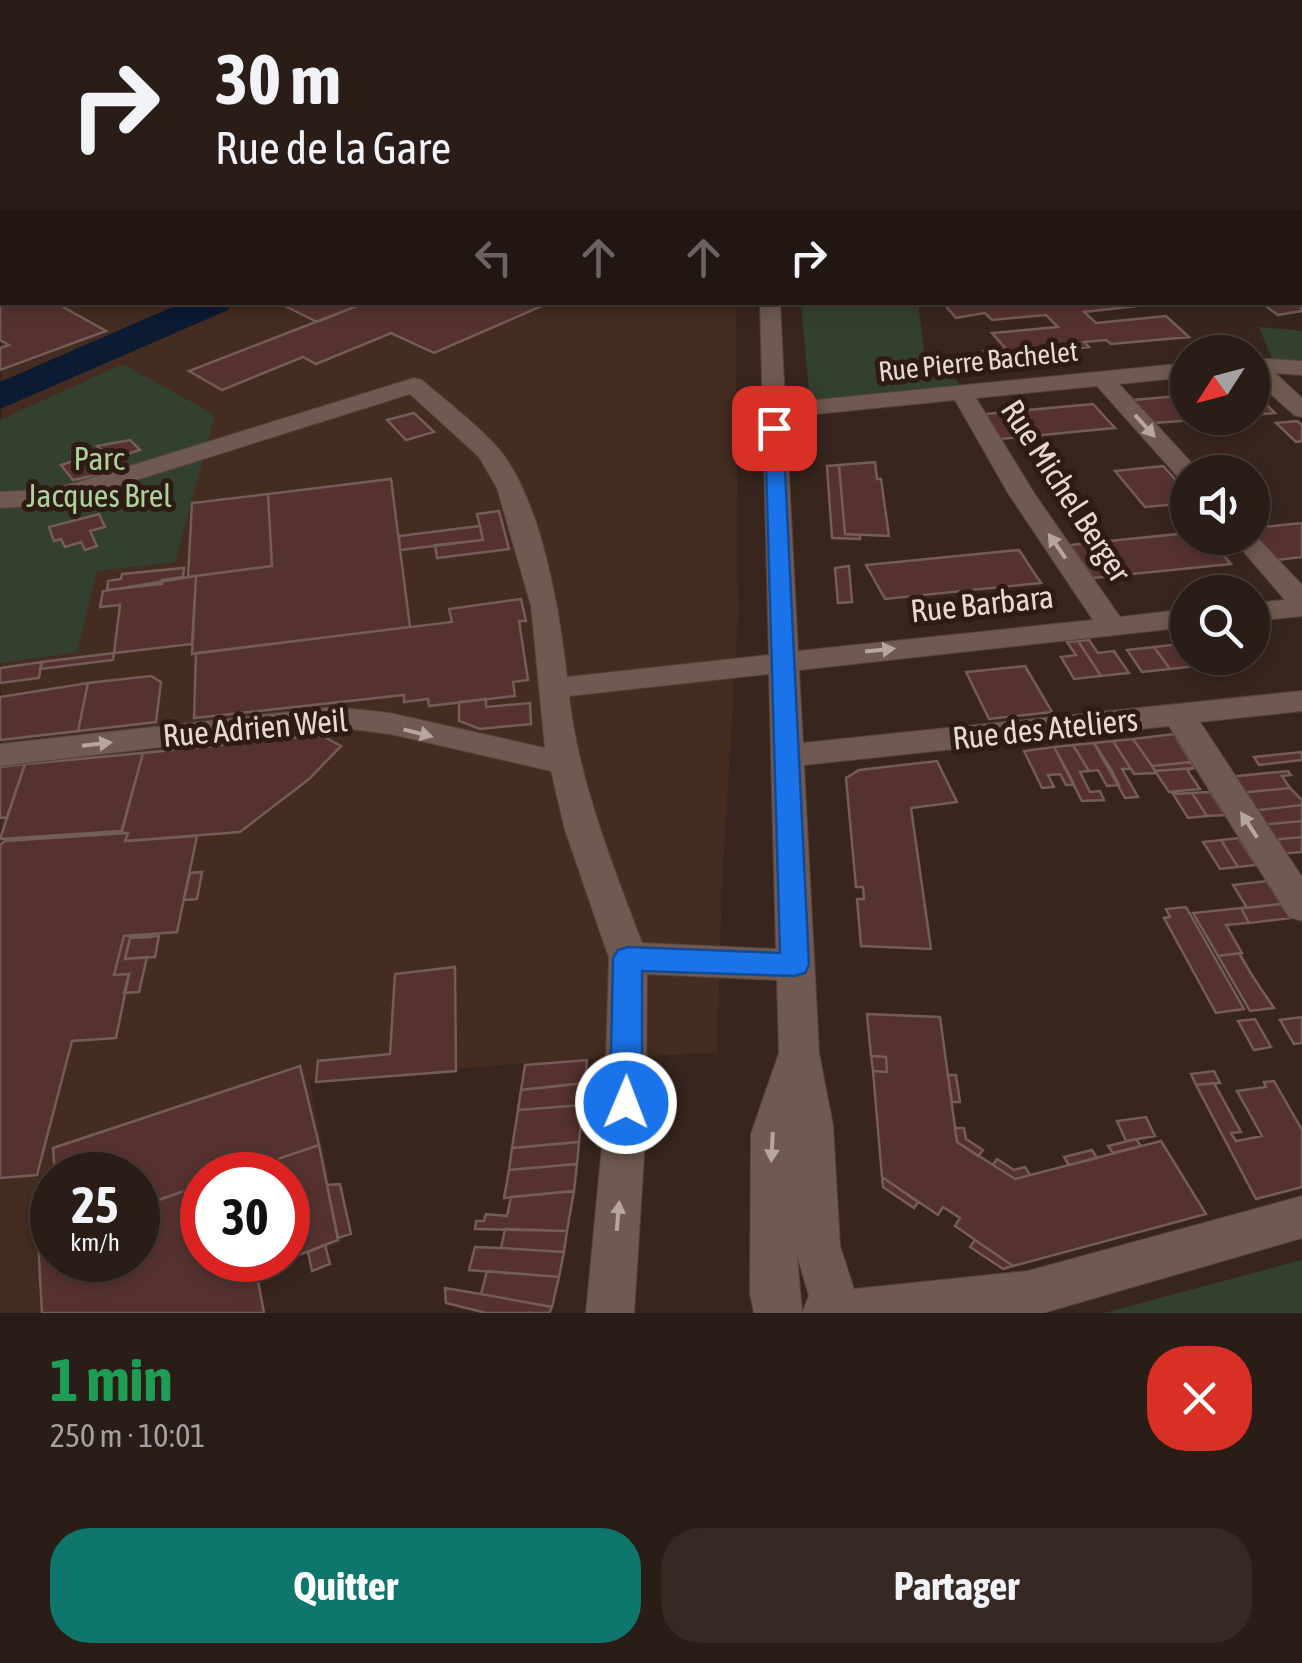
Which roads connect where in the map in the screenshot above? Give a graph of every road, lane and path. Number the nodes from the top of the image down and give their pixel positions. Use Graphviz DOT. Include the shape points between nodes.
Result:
graph roads {
  1 [pos="770,305"];
  2 [pos="1270,366"];
  3 [pos="1302,368"];
  4 [pos="1170,372"];
  5 [pos="1103,379"];
  6 [pos="1270,381"];
  7 [pos="962,393"];
  8 [pos="1302,410"];
  9 [pos="774,411"];
  10 [pos="1172,455"];
  11 [pos="0,500"];
  12 [pos="1260,555"];
  13 [pos="1302,604"];
  14 [pos="1270,609"];
  15 [pos="1170,620"];
  16 [pos="1112,626"];
  17 [pos="783,660"];
  18 [pos="554,688"];
  19 [pos="1302,701"];
  20 [pos="1178,714"];
  21 [pos="0,755"];
  22 [pos="788,756"];
  23 [pos="566,762"];
  24 [pos="1302,907"];
  25 [pos="628,958"];
  26 [pos="794,965"];
  27 [pos="799,1054"];
  28 [pos="1302,1218"];
  29 [pos="1028,1294"];
  30 [pos="610,1313"];
  31 [pos="778,1313"];
  32 [pos="826,1313"];
  33 [pos="838,1313"];
  34 [pos="979,1313"];
  1 -- 9 [label="street"];
  2 -- 3 [label="street"];
  4 -- 5 [label="street, Rue Pierre Bachelet"];
  5 -- 7 [label="street, Rue Pierre Bachelet"];
  5 -- 10 [label="street, one-way"];
  6 -- 8 [label="street"];
  7 -- 9 [label="street, Rue Pierre Bachelet"];
  16 -- 7 [label="street, Rue Michel Berger, one-way"];
  9 -- 17 [label="street"];
  11 -- 18 [label="street" via="86,488 414,385 506,478 545,606"];
  12 -- 13 [label="street"];
  13 -- 14 [label="street"];
  15 -- 16 [label="street, Rue Barbara"];
  17 -- 16 [label="street, Rue Barbara, one-way"];
  17 -- 18 [label="street, Rue Barbara"];
  17 -- 22 [label="street"];
  18 -- 23 [label="street"];
  19 -- 20 [label="street, Rue des Ateliers"];
  20 -- 22 [label="street, Rue des Ateliers"];
  24 -- 20 [label="street, one-way"];
  21 -- 23 [label="street, Rue Adrien Weil, one-way" via="334,717"];
  22 -- 26 [label="street"];
  23 -- 25 [label="street" via="586,845"];
  25 -- 26 [label="street"];
  30 -- 25 [label="street, one-way" via="625,1125"];
  26 -- 27 [label="street"];
  27 -- 31 [label="street, one-way" via="772,1134"];
  27 -- 33 [label="street" via="812,1126 817,1246"];
  28 -- 29 [label="street"];
  29 -- 33 [label="street"];
  29 -- 34 [label="street"];
  32 -- 33 [label="street"];
}
